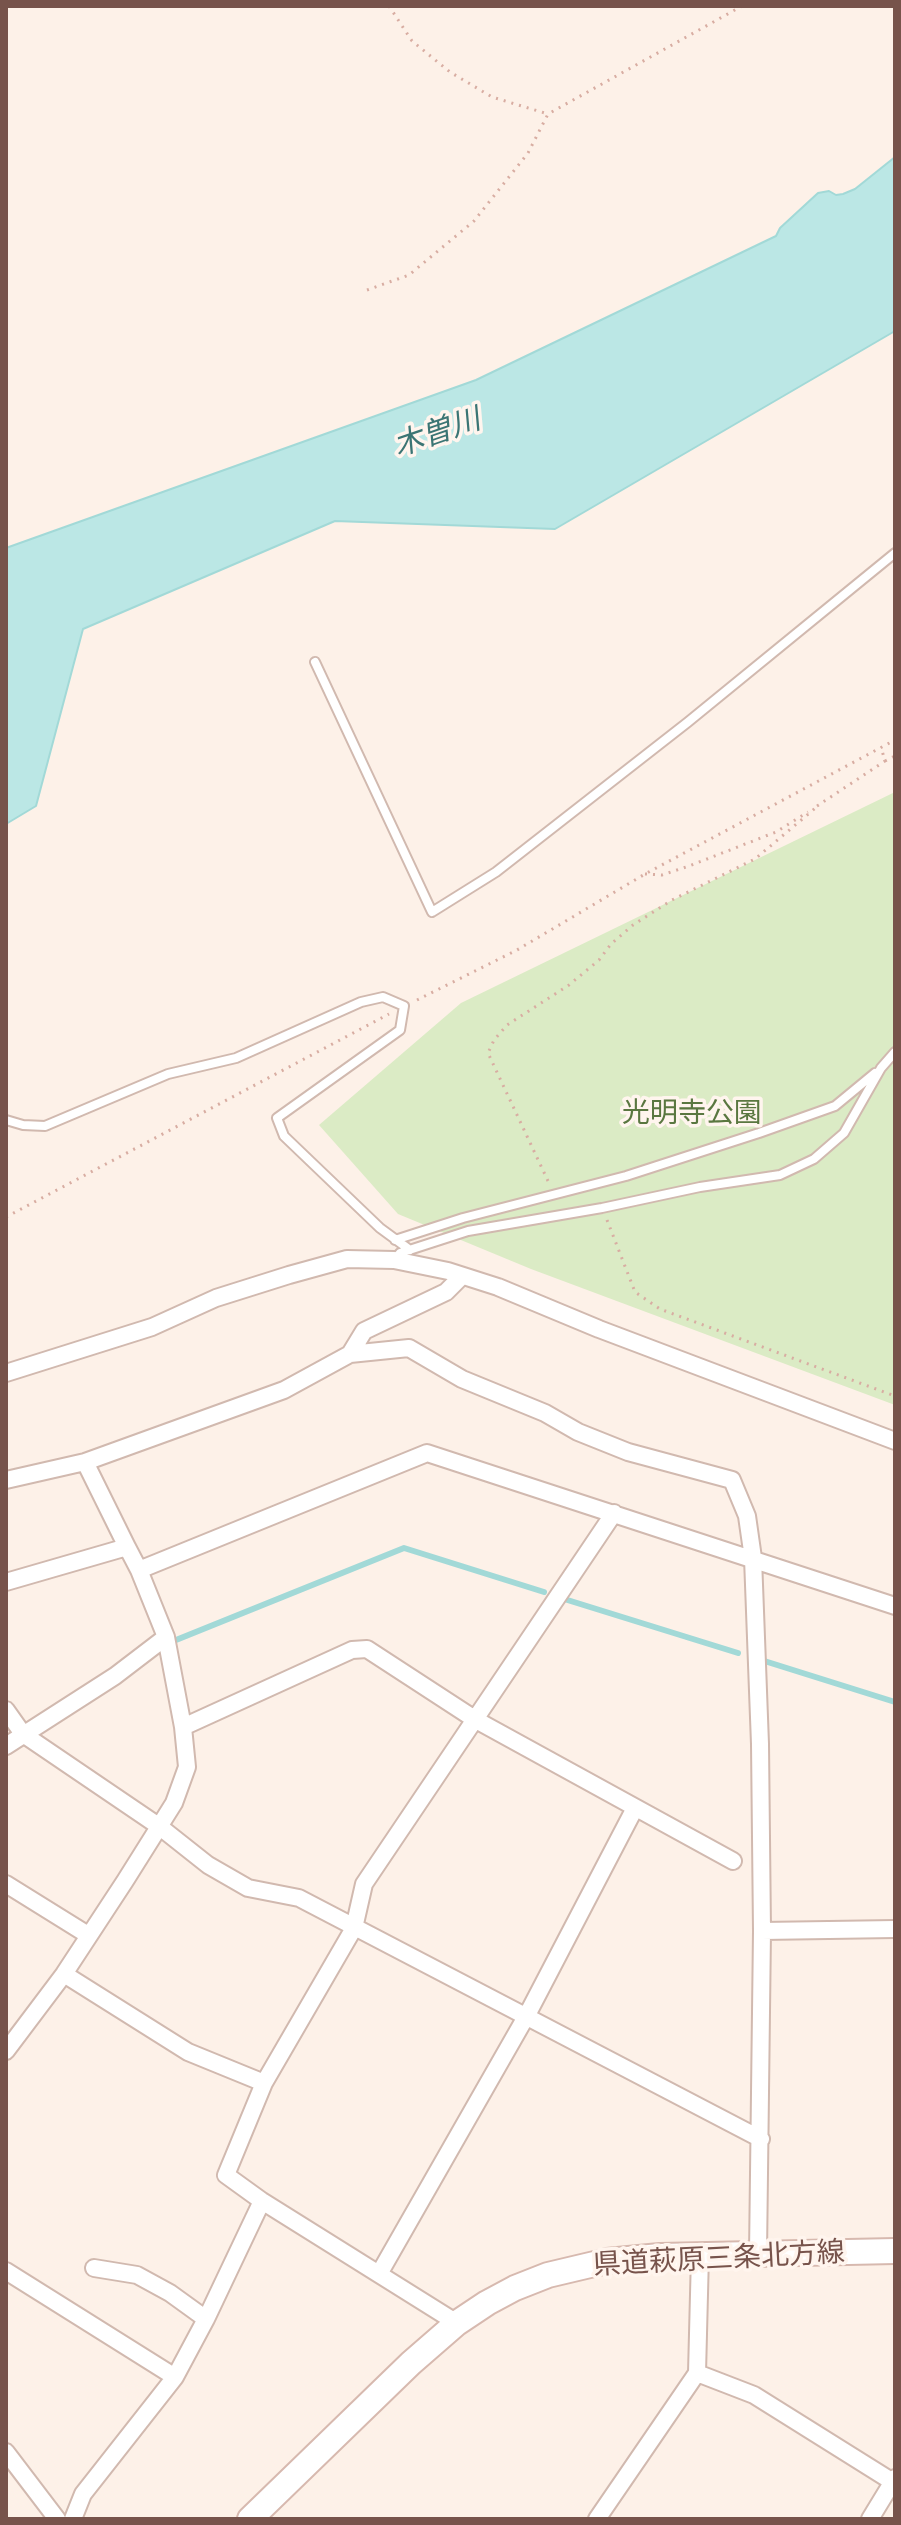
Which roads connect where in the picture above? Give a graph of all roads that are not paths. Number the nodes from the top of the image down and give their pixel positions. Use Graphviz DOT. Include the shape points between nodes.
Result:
graph roads {
  1 [pos="895,553"];
  2 [pos="315,662"];
  3 [pos="895,1052"];
  4 [pos="881,1068"];
  5 [pos="6,1120"];
  6 [pos="395,1240"];
  7 [pos="410,1250"];
  8 [pos="394,1260"];
  9 [pos="462,1276"];
  10 [pos="350,1354"];
  11 [pos="6,1373"];
  12 [pos="895,1441"];
  13 [pos="85,1462"];
  14 [pos="6,1480"];
  15 [pos="614,1513"];
  16 [pos="127,1547"];
  17 [pos="753,1558"];
  18 [pos="139,1570"];
  19 [pos="6,1582"];
  20 [pos="895,1606"];
  21 [pos="166,1637"];
  22 [pos="6,1710"];
  23 [pos="476,1720"];
  24 [pos="183,1727"];
  25 [pos="23,1734"];
  26 [pos="6,1746"];
  27 [pos="635,1808"];
  28 [pos="160,1827"];
  29 [pos="733,1861"];
  30 [pos="6,1884"];
  31 [pos="354,1928"];
  32 [pos="895,1929"];
  33 [pos="762,1931"];
  34 [pos="88,1935"];
  35 [pos="64,1974"];
  36 [pos="527,2015"];
  37 [pos="7,2049"];
  38 [pos="264,2083"];
  39 [pos="761,2139"];
  40 [pos="262,2201"];
  41 [pos="895,2251"];
  42 [pos="758,2254"];
  43 [pos="700,2255"];
  44 [pos="94,2268"];
  45 [pos="6,2271"];
  46 [pos="379,2274"];
  47 [pos="206,2319"];
  48 [pos="457,2323"];
  49 [pos="697,2373"];
  50 [pos="175,2377"];
  51 [pos="6,2452"];
  52 [pos="894,2480"];
  53 [pos="57,2519"];
  54 [pos="73,2519"];
  55 [pos="250,2519"];
  56 [pos="597,2519"];
  57 [pos="870,2519"];
  1 -- 2 [label="lane" via="571,815 432,912"];
  3 -- 4 [label="lane"];
  4 -- 6 [label="lane" via="835,1106 759,1133"];
  4 -- 7 [label="lane" via="844,1133 814,1159 780,1175 468,1231"];
  5 -- 6 [label="lane" via="45,1126 168,1074 236,1058 383,997 404,1006 400,1030 277,1118 284,1136"];
  6 -- 7 [label="lane"];
  7 -- 8 [label="lane"];
  8 -- 9 [label="street"];
  8 -- 11 [label="street" via="347,1259 289,1275 216,1298 152,1327"];
  9 -- 10 [label="street" via="446,1292 364,1331"];
  9 -- 12 [label="street"];
  10 -- 13 [label="street" via="284,1390"];
  10 -- 17 [label="street" via="409,1348 462,1379 578,1432 628,1452 732,1480 747,1516"];
  13 -- 14 [label="street"];
  13 -- 16 [label="street"];
  15 -- 17 [label="street"];
  15 -- 18 [label="street" via="427,1453"];
  15 -- 23 [label="street"];
  16 -- 18 [label="street"];
  16 -- 19 [label="street"];
  17 -- 20 [label="street"];
  17 -- 33 [label="street"];
  18 -- 21 [label="street"];
  21 -- 24 [label="street"];
  21 -- 25 [label="street"];
  22 -- 25 [label="street"];
  23 -- 24 [label="street" via="367,1649 352,1650"];
  23 -- 27 [label="street"];
  23 -- 31 [label="street" via="364,1884"];
  24 -- 28 [label="street" via="187,1767"];
  25 -- 26 [label="street"];
  25 -- 28 [label="street"];
  27 -- 29 [label="street"];
  27 -- 36 [label="street"];
  28 -- 31 [label="street" via="248,1888 299,1898"];
  28 -- 34 [label="street"];
  30 -- 34 [label="street"];
  31 -- 36 [label="street"];
  31 -- 38 [label="street"];
  32 -- 33 [label="street"];
  33 -- 39 [label="street"];
  34 -- 35 [label="street"];
  35 -- 37 [label="street"];
  35 -- 38 [label="street" via="188,2052"];
  36 -- 39 [label="street"];
  36 -- 46 [label="street"];
  38 -- 40 [label="street" via="226,2175"];
  39 -- 42 [label="street"];
  40 -- 46 [label="street"];
  40 -- 47 [label="street"];
  41 -- 42 [label="main road, 県道萩原三条北方線"];
  42 -- 43 [label="main road, 県道萩原三条北方線"];
  43 -- 48 [label="main road, 県道萩原三条北方線" via="607,2261 548,2275"];
  43 -- 49 [label="street"];
  44 -- 47 [label="street" via="137,2275"];
  45 -- 50 [label="street"];
  46 -- 48 [label="street"];
  47 -- 50 [label="street"];
  48 -- 55 [label="main road, 県道萩原三条北方線"];
  49 -- 52 [label="street" via="754,2395"];
  49 -- 56 [label="street"];
  50 -- 54 [label="street" via="83,2494"];
  51 -- 53 [label="street"];
  52 -- 57 [label="street"];
}
